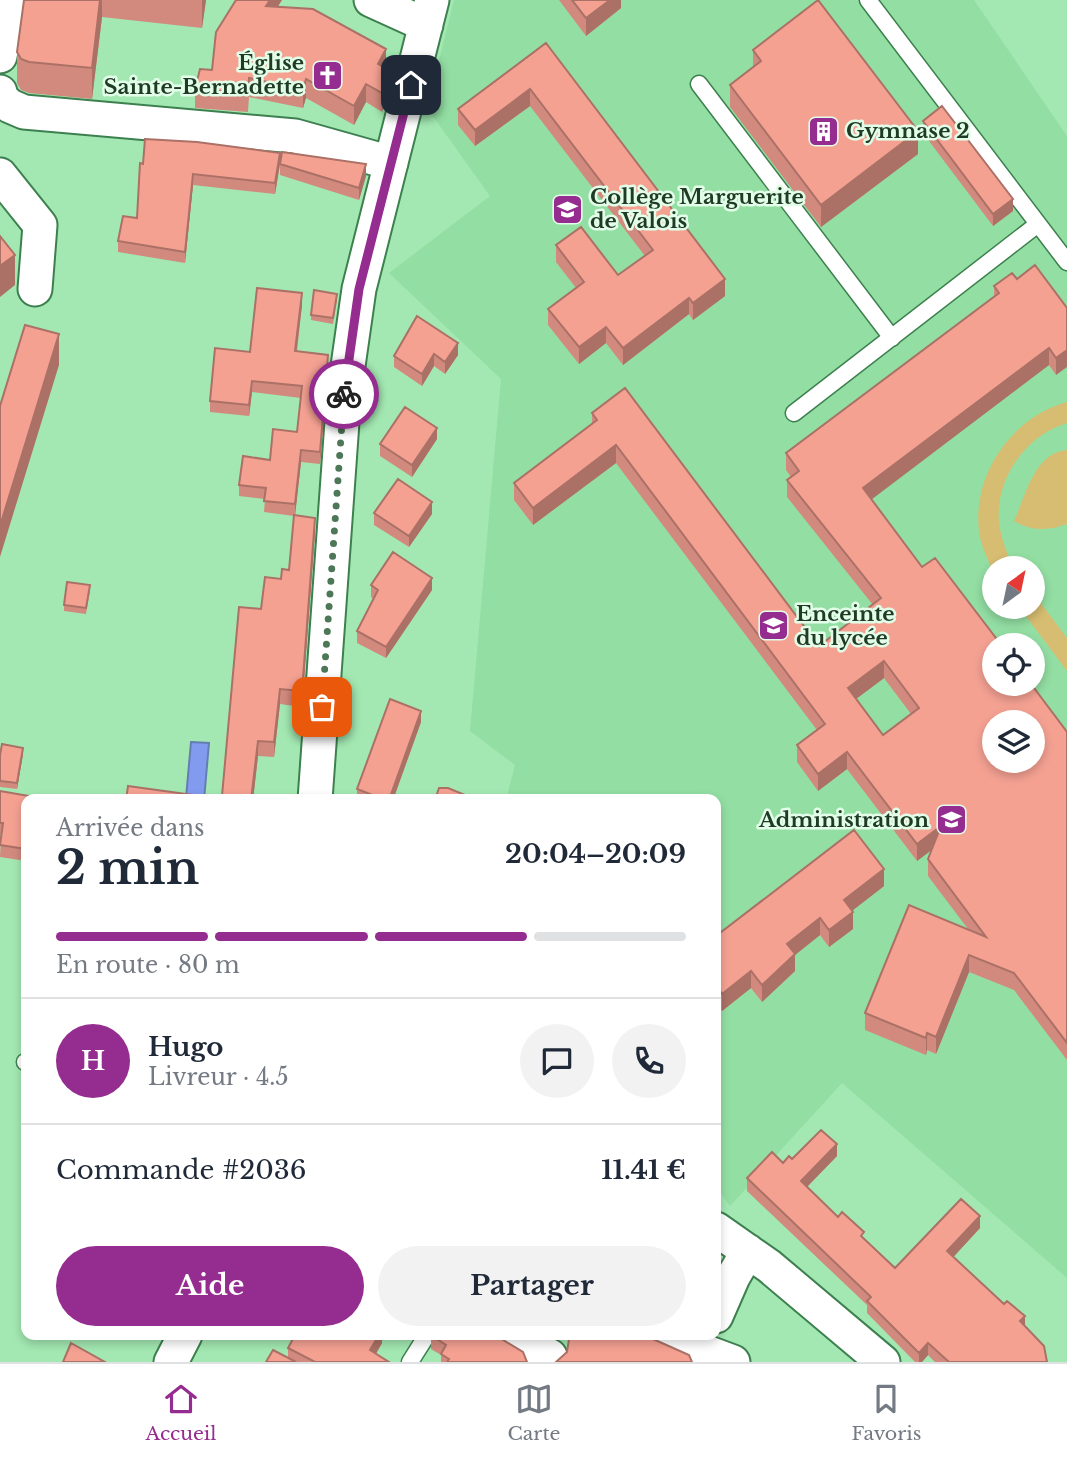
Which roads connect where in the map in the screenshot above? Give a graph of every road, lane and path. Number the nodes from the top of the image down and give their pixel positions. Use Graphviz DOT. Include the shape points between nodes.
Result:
graph roads {
  1 [pos="13,0"];
  2 [pos="371,0"];
  3 [pos="869,0"];
  4 [pos="429,13"];
  5 [pos="0,56"];
  6 [pos="699,84"];
  7 [pos="0,92"];
  8 [pos="391,163"];
  9 [pos="0,175"];
  10 [pos="1038,225"];
  11 [pos="1067,262"];
  12 [pos="35,289"];
  13 [pos="892,338"];
  14 [pos="794,413"];
  15 [pos="315,794"];
  16 [pos="721,1232"];
  17 [pos="748,1251"];
  18 [pos="721,1305"];
  19 [pos="183,1340"];
  20 [pos="424,1340"];
  21 [pos="522,1340"];
  22 [pos="676,1340"];
  23 [pos="552,1351"];
  24 [pos="716,1353"];
  25 [pos="172,1362"];
  26 [pos="410,1362"];
  27 [pos="883,1362"];
  1 -- 5 [label="street"];
  2 -- 4 [label="street"];
  3 -- 10 [label="lane"];
  4 -- 8 [label="street"];
  6 -- 13 [label="lane"];
  7 -- 8 [label="street" via="10,106 24,112 295,136"];
  8 -- 15 [label="street" via="359,289 344,394"];
  9 -- 12 [label="street" via="40,225"];
  10 -- 11 [label="lane"];
  10 -- 13 [label="lane"];
  13 -- 14 [label="lane"];
  16 -- 17 [label="street"];
  17 -- 18 [label="street"];
  17 -- 27 [label="street"];
  19 -- 25 [label="street"];
  20 -- 26 [label="lane"];
  21 -- 23 [label="street"];
  22 -- 24 [label="street"];
}
